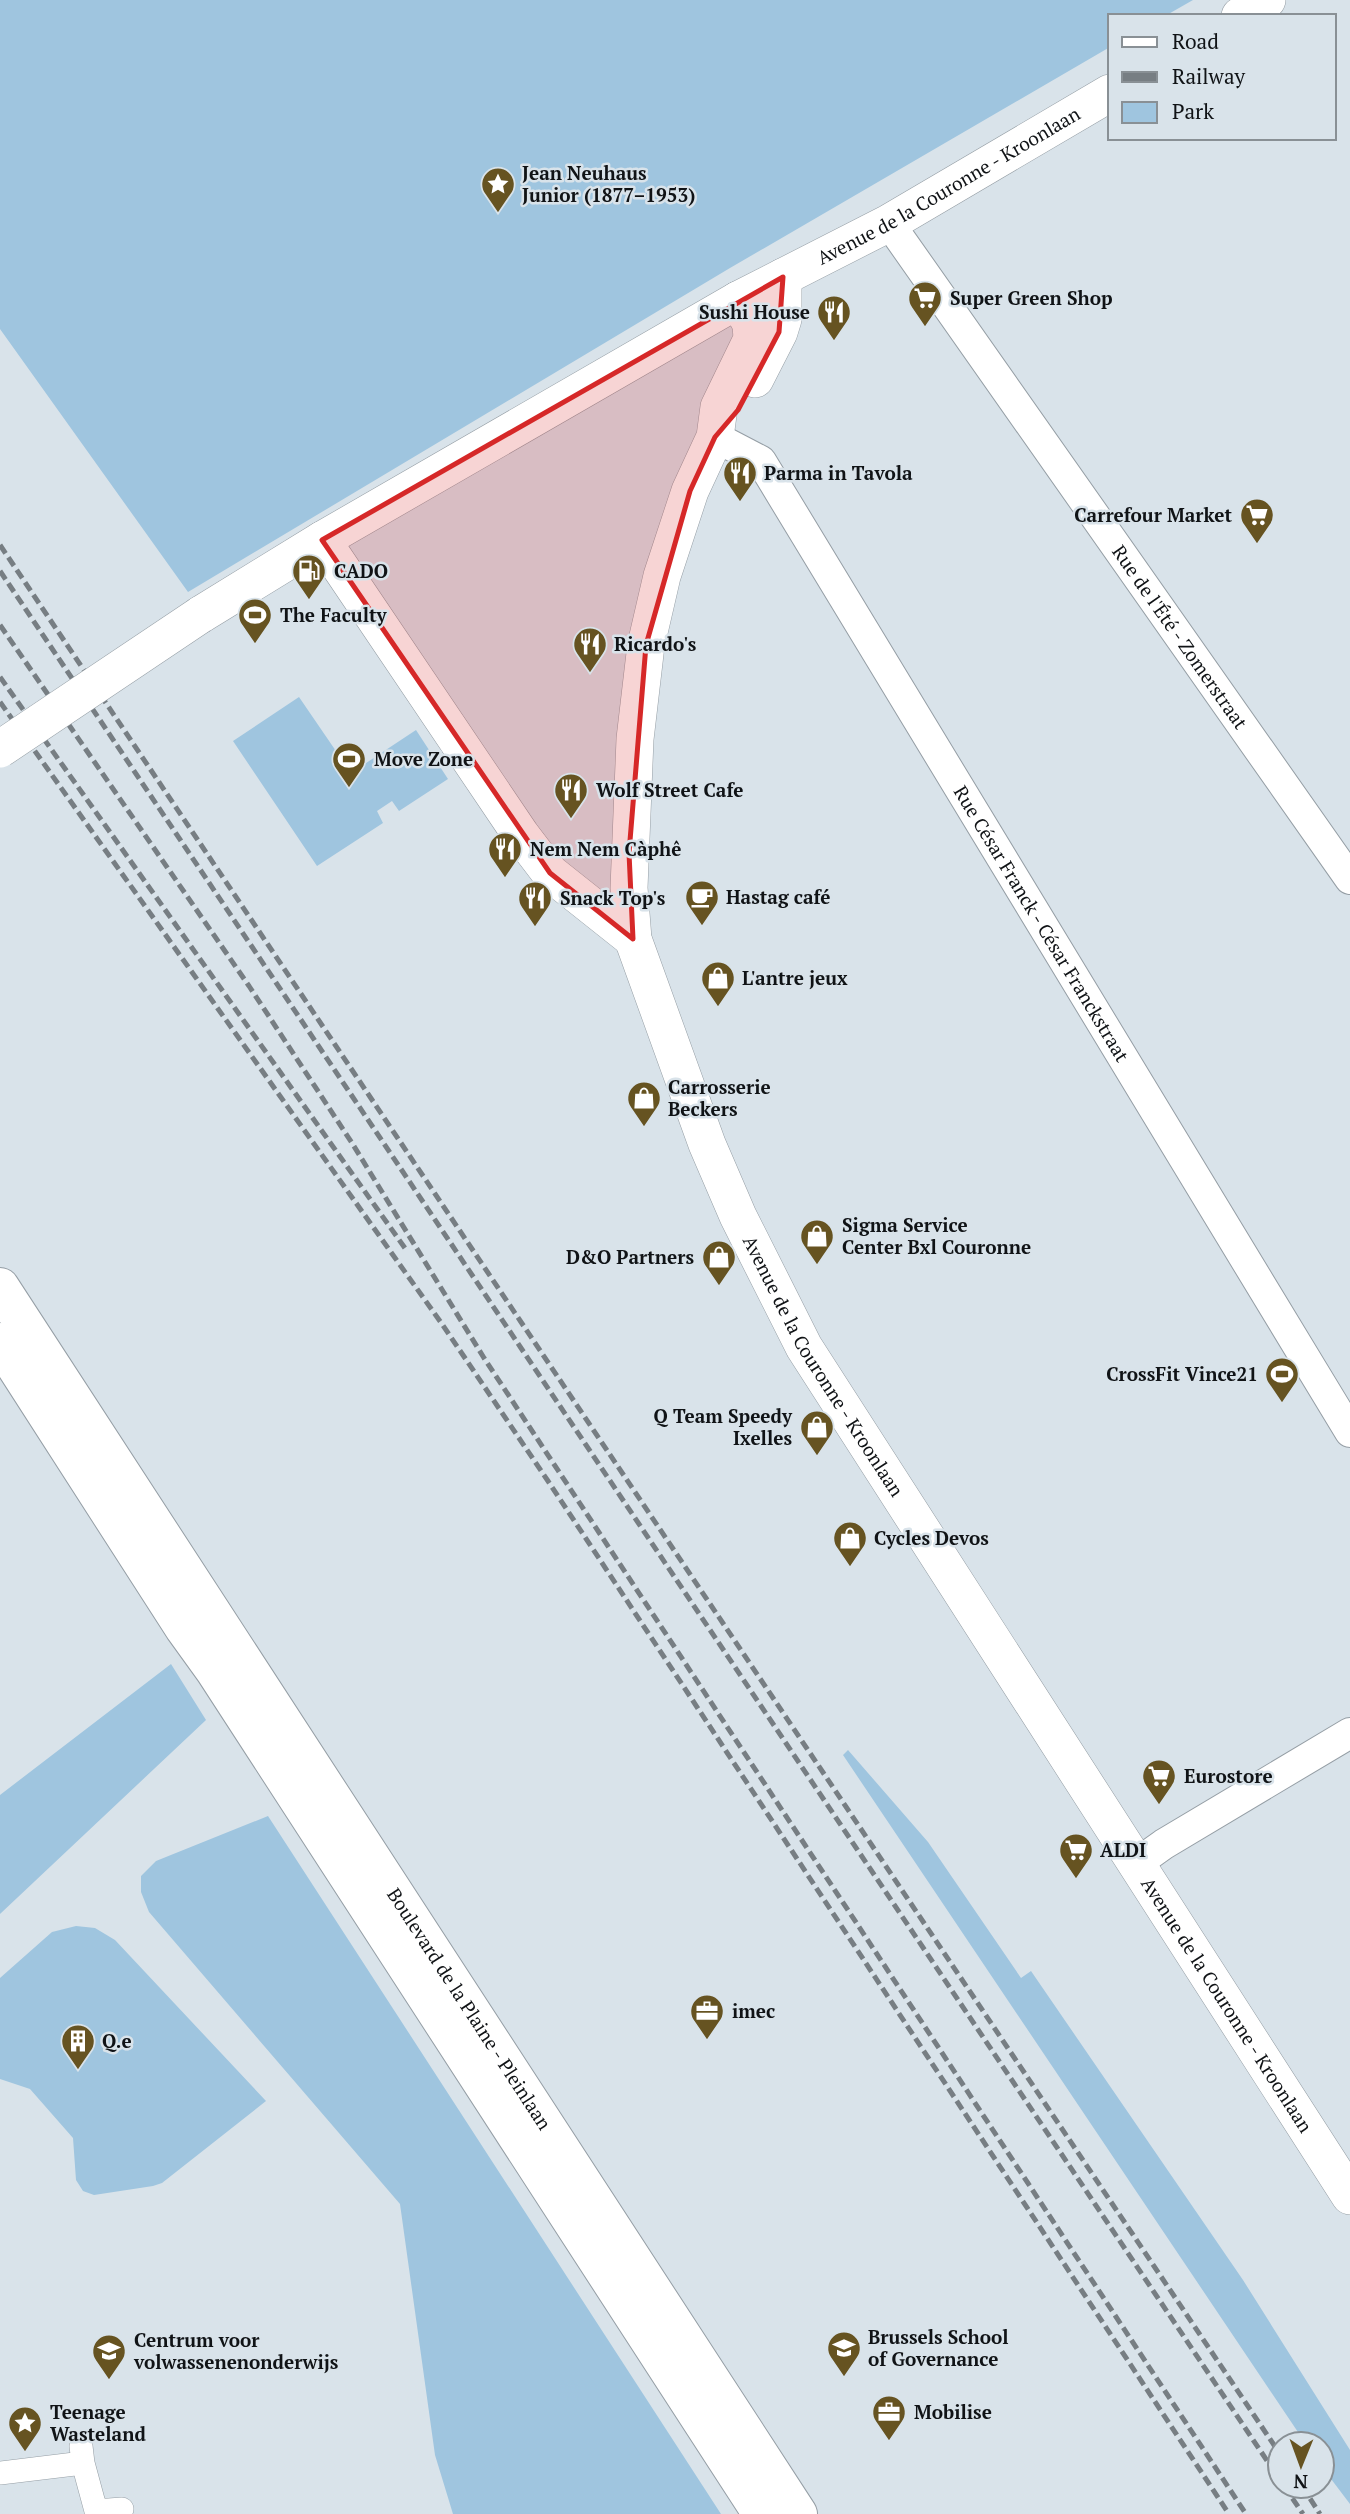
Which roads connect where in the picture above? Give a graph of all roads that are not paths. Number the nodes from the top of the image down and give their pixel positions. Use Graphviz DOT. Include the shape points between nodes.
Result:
graph roads {
  1 [pos="1267,0"];
  2 [pos="1243,14"];
  3 [pos="1108,94"];
  4 [pos="889,223"];
  5 [pos="783,277"];
  6 [pos="737,300"];
  7 [pos="715,437"];
  8 [pos="322,540"];
  9 [pos="0,749"];
  10 [pos="1350,879"];
  11 [pos="633,939"];
  12 [pos="0,1287"];
  13 [pos="0,1342"];
  14 [pos="1350,1432"];
  15 [pos="129,1512"];
  16 [pos="1350,1733"];
  17 [pos="1136,1864"];
  18 [pos="1350,2196"];
  19 [pos="0,2473"];
  20 [pos="122,2509"];
  21 [pos="762,2514"];
  22 [pos="798,2514"];
  1 -- 2 [label="street"];
  3 -- 4 [label="street, Avenue de la Couronne - Kroonlaan"];
  4 -- 5 [label="street, Avenue de la Couronne - Kroonlaan"];
  4 -- 10 [label="street, Rue de l'Été - Zomerstraat"];
  5 -- 6 [label="street, Avenue de la Couronne - Kroonlaan"];
  5 -- 7 [label="street, Avenue de la Couronne - Kroonlaan" via="779,332 738,410"];
  6 -- 7 [label="street, Avenue de la Couronne - Kroonlaan" via="751,324 752,339 719,407"];
  6 -- 8 [label="street"];
  7 -- 11 [label="street, Avenue de la Couronne - Kroonlaan" via="662,576 646,645 629,853"];
  7 -- 14 [label="street, Rue César Franck - César Franckstraat" via="761,461"];
  8 -- 9 [label="street, bridge" via="200,615"];
  8 -- 11 [label="street" via="550,873"];
  11 -- 17 [label="street, Avenue de la Couronne - Kroonlaan" via="707,1144 804,1347"];
  12 -- 15 [label="main road, Boulevard de la Plaine - Pleinlaan"];
  13 -- 15 [label="main road, Boulevard de la Plaine - Pleinlaan"];
  15 -- 21 [label="main road, Boulevard de la Plaine - Pleinlaan" via="184,1629"];
  15 -- 22 [label="main road, Boulevard de la Plaine - Pleinlaan"];
  16 -- 17 [label="street"];
  17 -- 18 [label="street, Avenue de la Couronne - Kroonlaan"];
  19 -- 20 [label="street" via="28,2459 82,2455 96,2511"];
}
